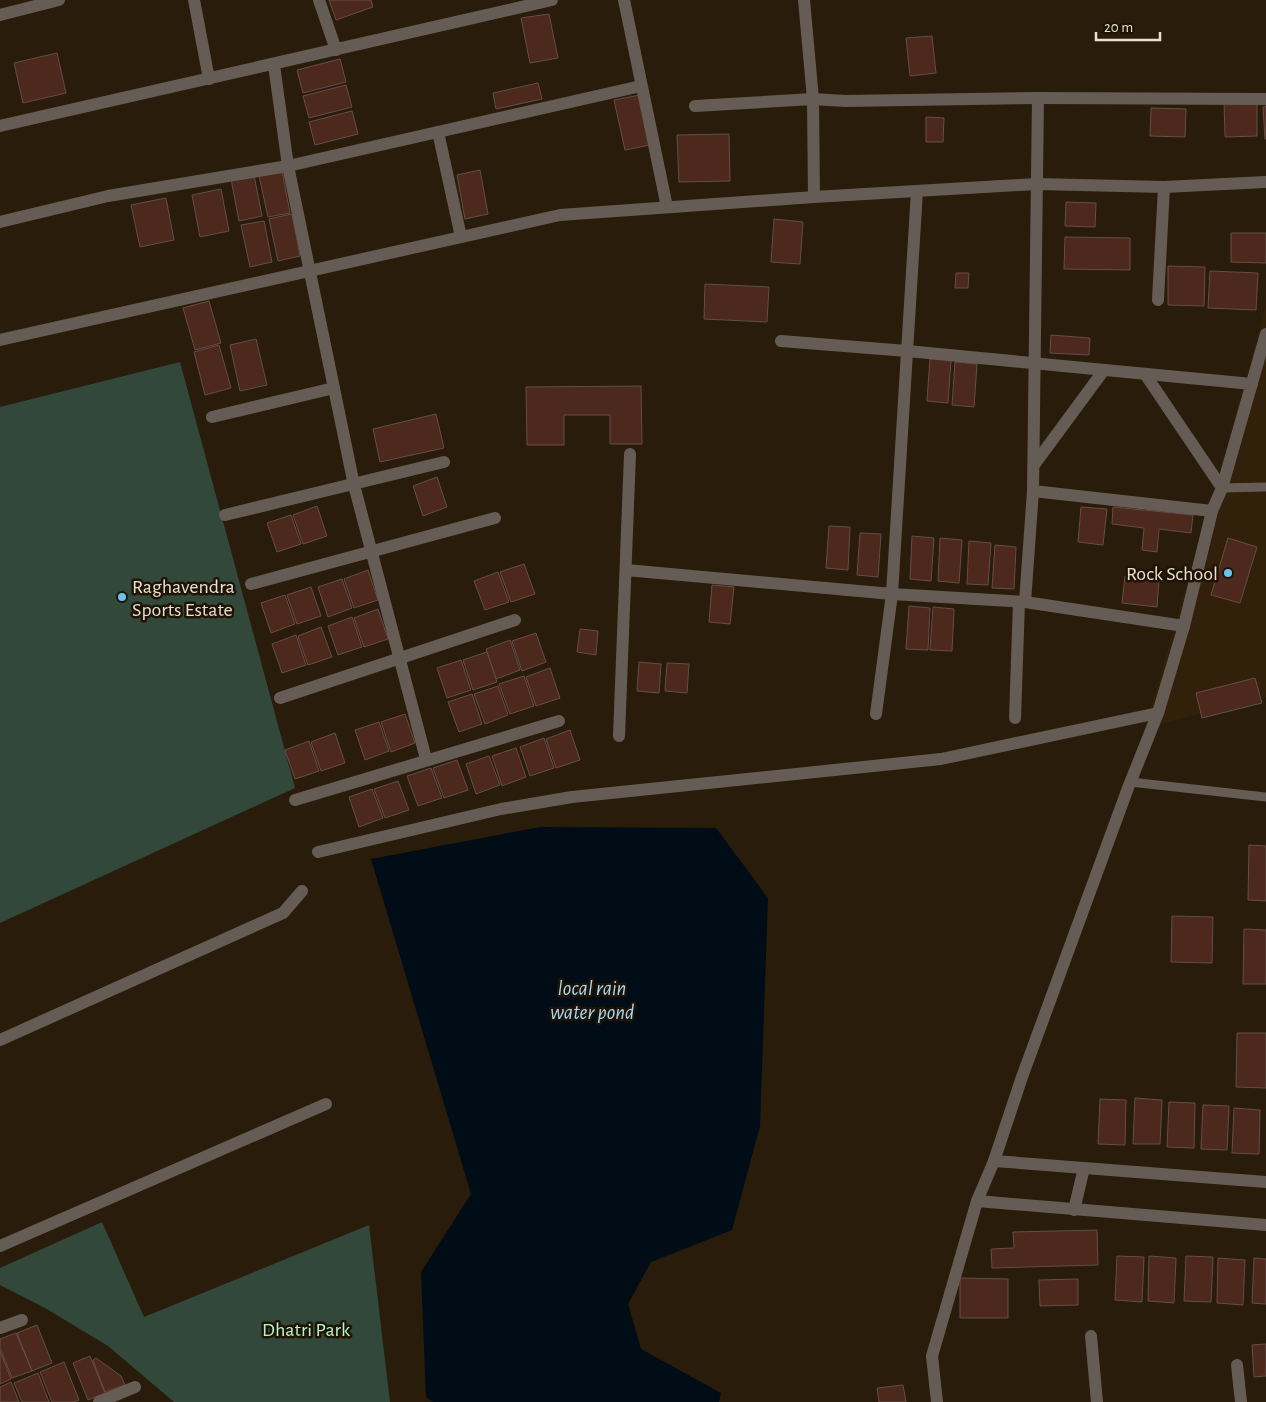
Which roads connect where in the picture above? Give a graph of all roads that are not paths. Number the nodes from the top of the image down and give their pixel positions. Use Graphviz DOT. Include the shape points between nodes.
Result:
graph roads {
  1 [pos="59,0"];
  2 [pos="194,0"];
  3 [pos="319,0"];
  4 [pos="552,0"];
  5 [pos="624,0"];
  6 [pos="804,0"];
  7 [pos="0,15"];
  8 [pos="336,50"];
  9 [pos="274,65"];
  10 [pos="209,79"];
  11 [pos="641,86"];
  12 [pos="1038,98"];
  13 [pos="813,99"];
  14 [pos="1266,99"];
  15 [pos="695,106"];
  16 [pos="0,126"];
  17 [pos="438,132"];
  18 [pos="288,166"];
  19 [pos="1266,182"];
  20 [pos="1037,184"];
  21 [pos="1164,186"];
  22 [pos="917,191"];
  23 [pos="814,196"];
  24 [pos="667,207"];
  25 [pos="0,222"];
  26 [pos="461,237"];
  27 [pos="311,271"];
  28 [pos="1158,300"];
  29 [pos="1266,334"];
  30 [pos="0,340"];
  31 [pos="781,341"];
  32 [pos="907,351"];
  33 [pos="1036,364"];
  34 [pos="1104,370"];
  35 [pos="1145,374"];
  36 [pos="1252,384"];
  37 [pos="334,388"];
  38 [pos="212,417"];
  39 [pos="630,454"];
  40 [pos="444,462"];
  41 [pos="1034,465"];
  42 [pos="354,485"];
  43 [pos="1266,487"];
  44 [pos="1222,488"];
  45 [pos="1033,491"];
  46 [pos="1212,511"];
  47 [pos="225,515"];
  48 [pos="495,518"];
  49 [pos="372,552"];
  50 [pos="626,570"];
  51 [pos="252,584"];
  52 [pos="892,594"];
  53 [pos="1022,602"];
  54 [pos="515,620"];
  55 [pos="1184,626"];
  56 [pos="400,659"];
  57 [pos="280,698"];
  58 [pos="1158,713"];
  59 [pos="876,714"];
  60 [pos="1014,718"];
  61 [pos="558,721"];
  62 [pos="619,736"];
  63 [pos="426,759"];
  64 [pos="1130,782"];
  65 [pos="1266,797"];
  66 [pos="295,800"];
  67 [pos="318,852"];
  68 [pos="302,891"];
  69 [pos="0,1040"];
  70 [pos="326,1104"];
  71 [pos="994,1161"];
  72 [pos="1084,1168"];
  73 [pos="1266,1182"];
  74 [pos="977,1202"];
  75 [pos="1074,1210"];
  76 [pos="1266,1225"];
  77 [pos="0,1246"];
  78 [pos="22,1320"];
  79 [pos="0,1328"];
  80 [pos="1091,1336"];
  81 [pos="1237,1365"];
  82 [pos="135,1387"];
  83 [pos="100,1402"];
  84 [pos="937,1402"];
  85 [pos="1097,1402"];
  86 [pos="1241,1402"];
  1 -- 7 [label="street"];
  2 -- 10 [label="street"];
  3 -- 8 [label="street"];
  4 -- 8 [label="street"];
  5 -- 11 [label="street"];
  6 -- 13 [label="street"];
  8 -- 9 [label="street"];
  9 -- 10 [label="street"];
  9 -- 18 [label="street"];
  10 -- 16 [label="street"];
  11 -- 17 [label="street"];
  11 -- 24 [label="street"];
  12 -- 13 [label="street"];
  12 -- 14 [label="street"];
  12 -- 20 [label="street"];
  13 -- 15 [label="street"];
  13 -- 23 [label="street"];
  17 -- 18 [label="street"];
  17 -- 26 [label="street"];
  18 -- 25 [label="street" via="108,196"];
  18 -- 27 [label="street"];
  19 -- 21 [label="street"];
  20 -- 21 [label="street"];
  20 -- 22 [label="street"];
  20 -- 33 [label="street"];
  21 -- 28 [label="street"];
  22 -- 23 [label="street"];
  22 -- 32 [label="street"];
  23 -- 24 [label="street"];
  24 -- 26 [label="street" via="560,215"];
  26 -- 27 [label="street"];
  27 -- 30 [label="street"];
  27 -- 37 [label="street"];
  29 -- 36 [label="street"];
  31 -- 32 [label="street"];
  32 -- 33 [label="street"];
  32 -- 52 [label="street"];
  33 -- 34 [label="street"];
  33 -- 41 [label="street"];
  34 -- 35 [label="street"];
  34 -- 41 [label="street"];
  35 -- 36 [label="street"];
  35 -- 44 [label="street"];
  36 -- 44 [label="street"];
  37 -- 38 [label="street"];
  37 -- 42 [label="street"];
  39 -- 50 [label="street"];
  40 -- 42 [label="street"];
  41 -- 45 [label="street"];
  42 -- 47 [label="street"];
  42 -- 49 [label="street"];
  43 -- 44 [label="lane"];
  44 -- 46 [label="street"];
  45 -- 46 [label="street"];
  45 -- 53 [label="street"];
  46 -- 55 [label="street"];
  48 -- 49 [label="street"];
  49 -- 51 [label="street"];
  49 -- 56 [label="street"];
  50 -- 52 [label="street"];
  50 -- 62 [label="street"];
  52 -- 53 [label="street"];
  52 -- 59 [label="street"];
  53 -- 55 [label="street"];
  53 -- 60 [label="street"];
  54 -- 56 [label="street"];
  55 -- 58 [label="street"];
  56 -- 57 [label="street"];
  56 -- 63 [label="street"];
  58 -- 64 [label="street"];
  58 -- 67 [label="street" via="941,759 572,797 501,808"];
  61 -- 63 [label="street"];
  63 -- 66 [label="street"];
  64 -- 65 [label="lane"];
  64 -- 71 [label="street"];
  68 -- 69 [label="street" via="283,913"];
  70 -- 77 [label="street"];
  71 -- 72 [label="street"];
  71 -- 74 [label="street"];
  72 -- 73 [label="street"];
  72 -- 75 [label="street"];
  74 -- 75 [label="street"];
  74 -- 84 [label="street" via="932,1356"];
  75 -- 76 [label="street"];
  78 -- 79 [label="street"];
  80 -- 85 [label="street"];
  81 -- 86 [label="street"];
  82 -- 83 [label="street"];
}
